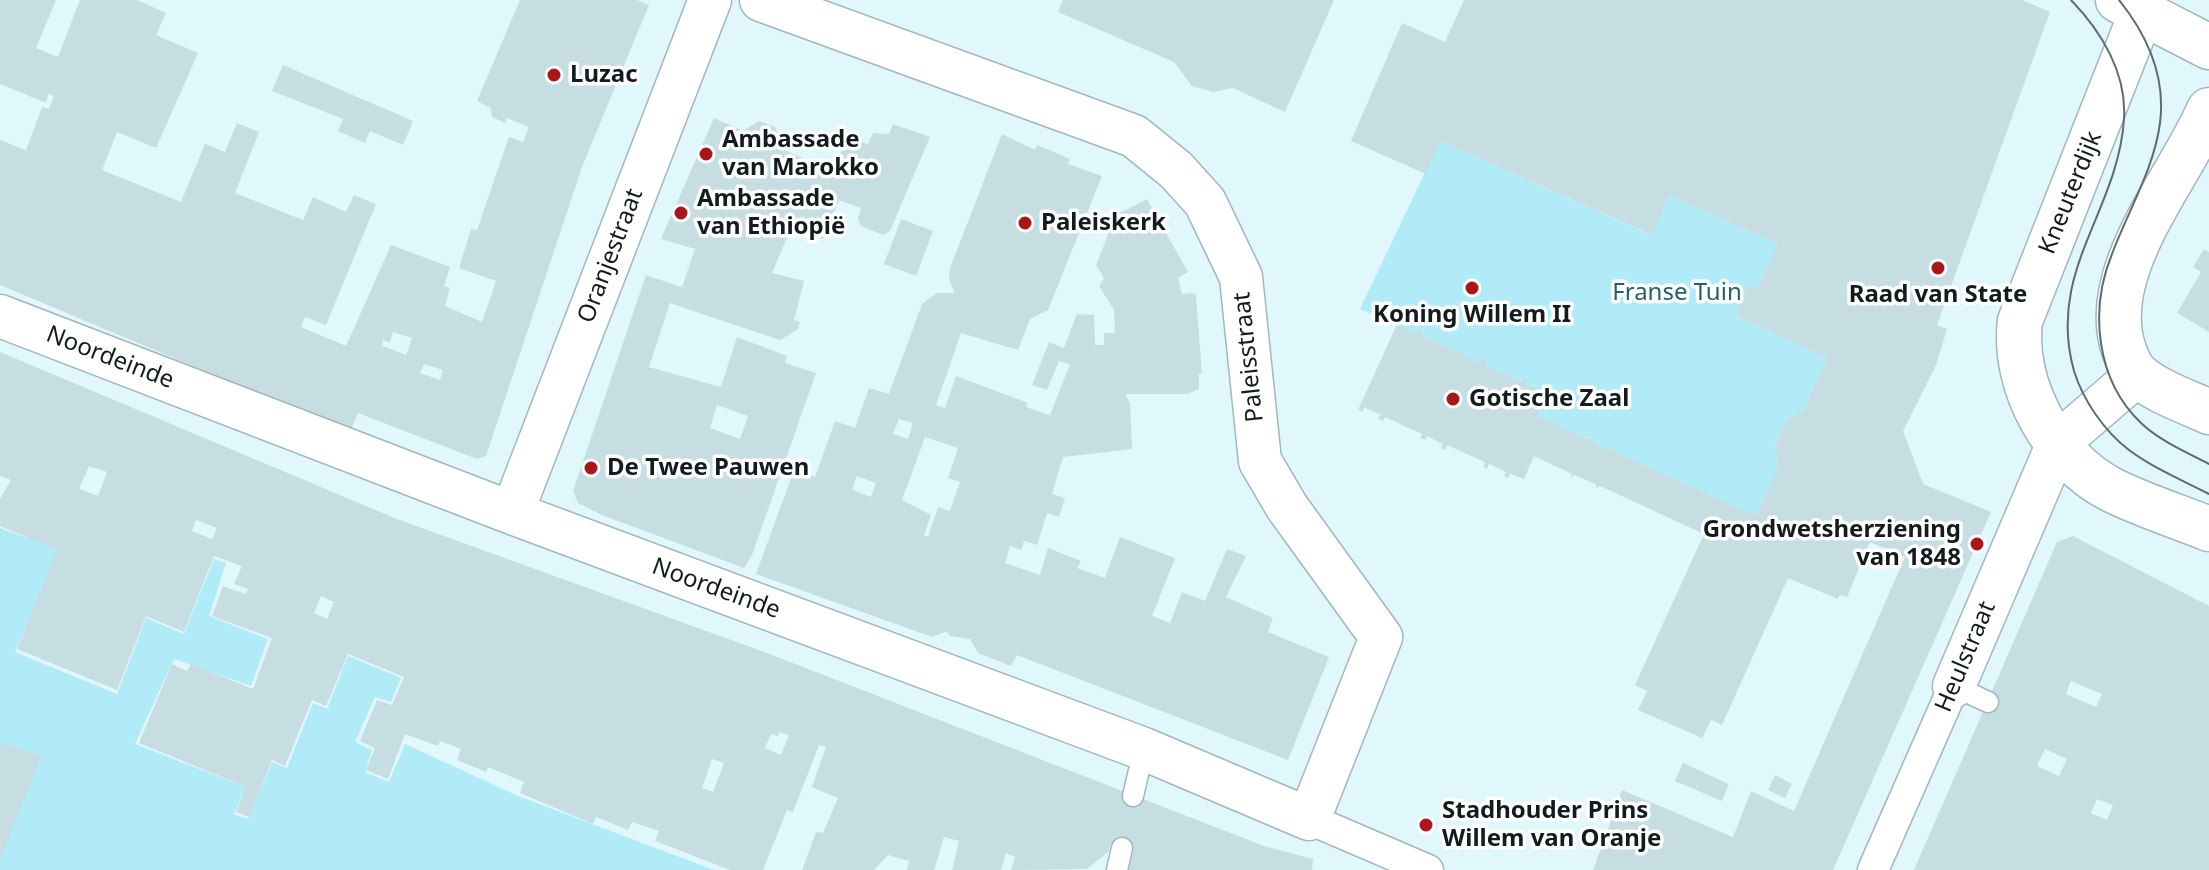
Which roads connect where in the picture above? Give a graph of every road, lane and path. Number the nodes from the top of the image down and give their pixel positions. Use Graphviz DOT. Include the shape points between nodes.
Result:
graph roads {
  1 [pos="710,0"];
  2 [pos="761,0"];
  3 [pos="2135,5"];
  4 [pos="2209,47"];
  5 [pos="2209,110"];
  6 [pos="0,316"];
  7 [pos="2137,375"];
  8 [pos="2209,412"];
  9 [pos="2058,443"];
  10 [pos="512,513"];
  11 [pos="2209,529"];
  12 [pos="1971,694"];
  13 [pos="1144,749"];
  14 [pos="1133,796"];
  15 [pos="1309,819"];
  16 [pos="1122,848"];
  17 [pos="1117,870"];
  18 [pos="1428,870"];
  19 [pos="1873,870"];
  1 -- 10 [label="street, Oranjestraat"];
  2 -- 15 [label="street, Paleisstraat" via="1134,136 1205,202 1241,277 1260,461 1381,637"];
  3 -- 4 [label="street, Kneuterdijk"];
  3 -- 9 [label="street, Kneuterdijk" via="2020,321 2025,382"];
  5 -- 7 [label="street" via="2120,288 2120,338"];
  6 -- 10 [label="street, Noordeinde"];
  7 -- 8 [label="street"];
  7 -- 9 [label="street"];
  9 -- 11 [label="street, Kneuterdijk" via="2109,489"];
  9 -- 12 [label="street, Heulstraat"];
  10 -- 13 [label="street, Noordeinde"];
  12 -- 19 [label="street, Heulstraat"];
  13 -- 14 [label="lane"];
  13 -- 15 [label="street, Noordeinde"];
  15 -- 18 [label="street, Noordeinde"];
  16 -- 17 [label="lane"];
}
